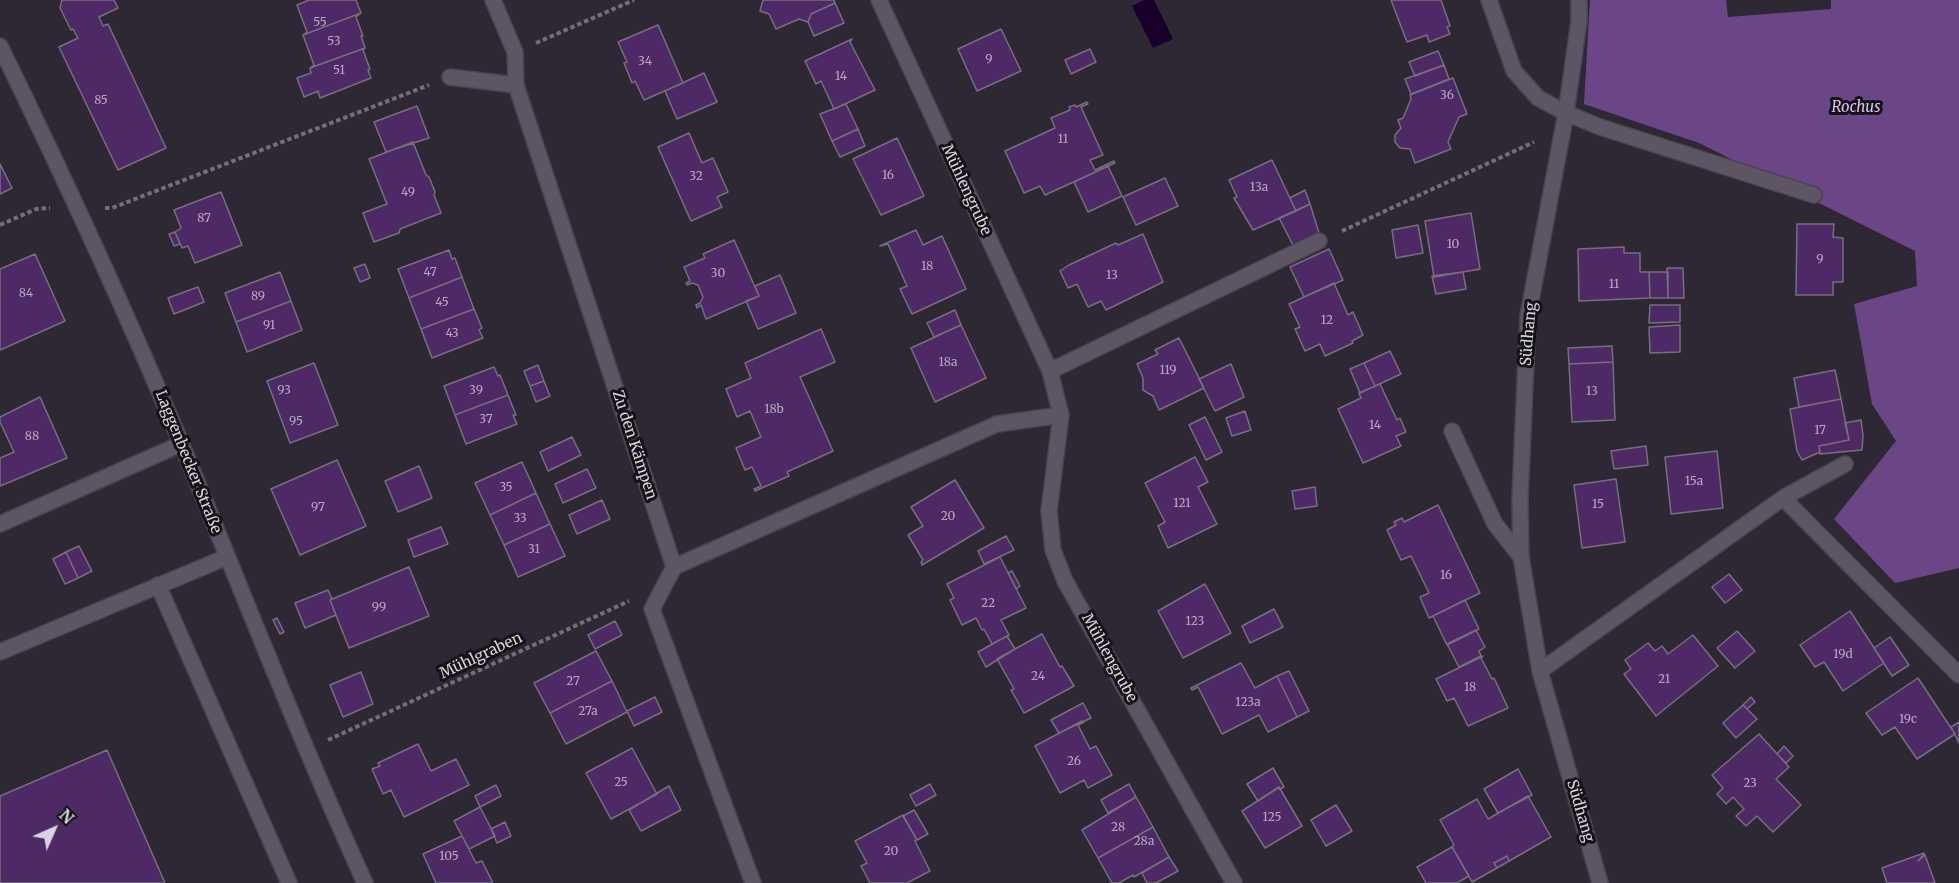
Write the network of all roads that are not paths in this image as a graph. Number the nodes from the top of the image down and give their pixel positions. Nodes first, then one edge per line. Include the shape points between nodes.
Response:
1 (493, 0) edge
2 (879, 0) edge
3 (1489, 0) edge
4 (1579, 0) edge
5 (0, 46) edge
6 (450, 77) road end
7 (516, 85) junction
8 (1566, 113) junction
9 (1814, 195) dead end
10 (1320, 241) road end
11 (1050, 371) junction
12 (1061, 415) junction
13 (1452, 431) dead end
14 (182, 444) junction
15 (1845, 464) dead end
16 (1783, 498) junction
17 (0, 524) edge
18 (227, 557) junction
19 (1521, 557) junction
20 (674, 567) junction
21 (158, 585) junction
22 (0, 652) edge
23 (1540, 671) junction
24 (1959, 675) edge
25 (1595, 882) edge
26 (289, 883) edge
27 (365, 883) edge
28 (753, 883) edge
29 (1234, 883) edge

1 - 7 street, Zu den Kämpen via 515,52
2 - 11 street, Mühlengrube
3 - 8 street via 1514,71 1538,98
4 - 8 street, Südhang
5 - 14 street, Laggenbecker Straße
6 - 7 street
7 - 20 street, Zu den Kämpen
8 - 9 street
8 - 19 street, Südhang via 1528,316
10 - 11 street
11 - 12 street, Mühlengrube
12 - 20 street via 996,424
12 - 29 street, Mühlengrube via 1049,512 1053,550 1065,581
13 - 19 street via 1495,524
14 - 17 street
14 - 18 street, Laggenbecker Straße
15 - 16 street
16 - 23 street
16 - 24 street
18 - 21 street
18 - 27 street, Laggenbecker Straße
19 - 23 street, Südhang
20 - 28 street via 652,609
21 - 22 street
21 - 26 street
23 - 25 street, Südhang

